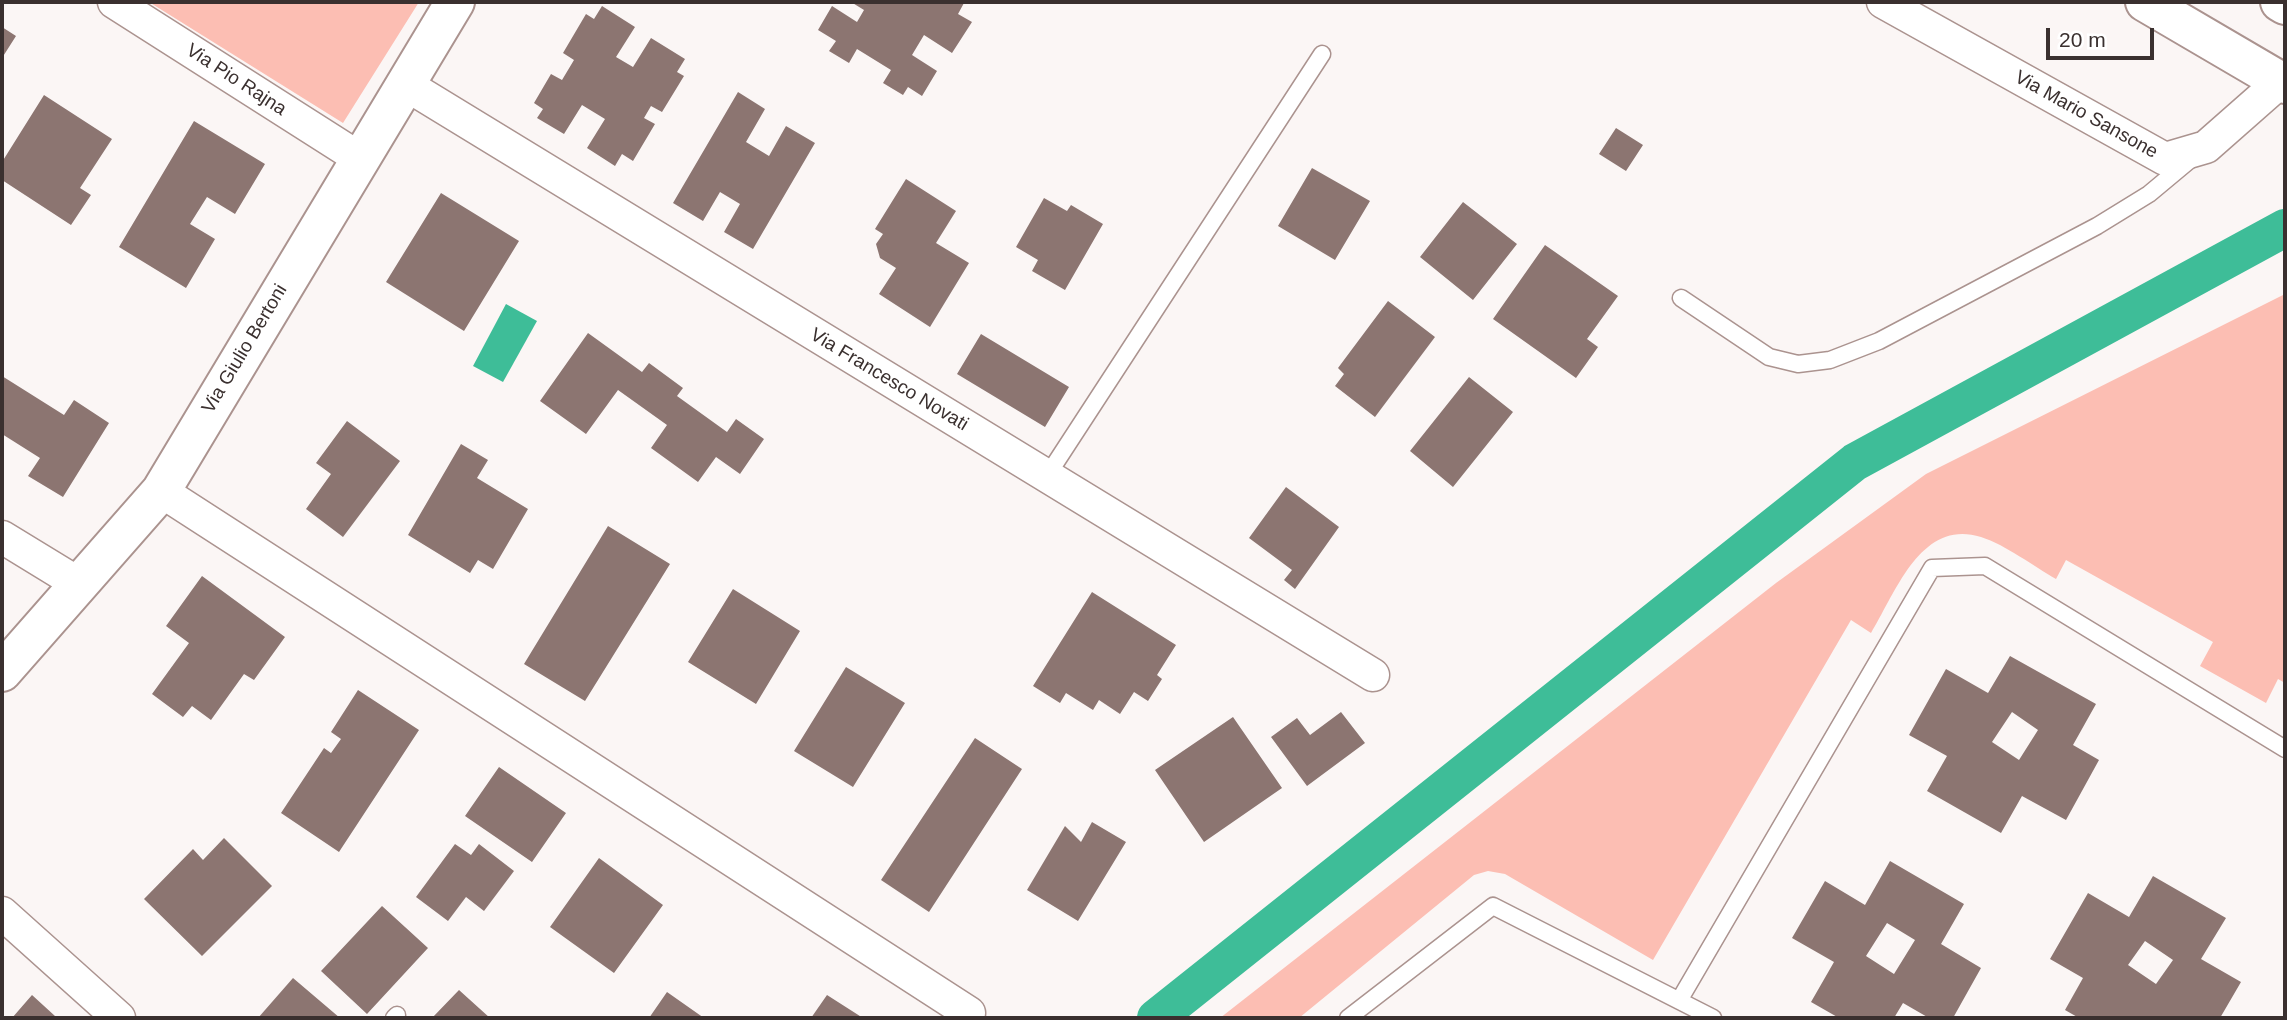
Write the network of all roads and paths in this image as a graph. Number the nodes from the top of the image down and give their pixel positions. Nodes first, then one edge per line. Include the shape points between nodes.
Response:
1 (114, 2) edge
2 (455, 2) edge
3 (1883, 2) edge
4 (2145, 2) edge
5 (2280, 2) edge
6 (2285, 5) edge
7 (1322, 54) dead end
8 (2283, 83) edge
9 (404, 84) junction
10 (2206, 147) junction
11 (359, 158) junction
12 (1681, 298) dead end
13 (1047, 476) junction
14 (161, 491) junction
15 (2, 537) edge
16 (79, 584) junction
17 (2, 672) edge
18 (1373, 675) dead end
19 (2285, 749) edge
20 (2, 913) edge
21 (1680, 999) junction
22 (969, 1013) dead end
23 (120, 1018) edge
24 (1348, 1018) edge
25 (1713, 1018) edge

1 - 11 street, Via Pio Rajna
2 - 9 street, Via Giulio Bertoni
3 - 10 street, Via Mario Sansone via 2165,159
4 - 8 street
5 - 6 street
7 - 13 lane
8 - 10 street, Via Mario Sansone
9 - 11 street, Via Giulio Bertoni
9 - 13 street, Via Francesco Novati
10 - 12 lane via 2149,194 2097,226 1880,341 1830,360 1798,364 1769,357
11 - 14 street, Via Giulio Bertoni
13 - 18 street, Via Francesco Novati
14 - 16 street, Via Giulio Bertoni
14 - 22 street
15 - 16 street
16 - 17 street, Via Giulio Bertoni
19 - 21 lane via 1985,566 1932,568
20 - 23 street
21 - 24 lane via 1493,906
21 - 25 lane

